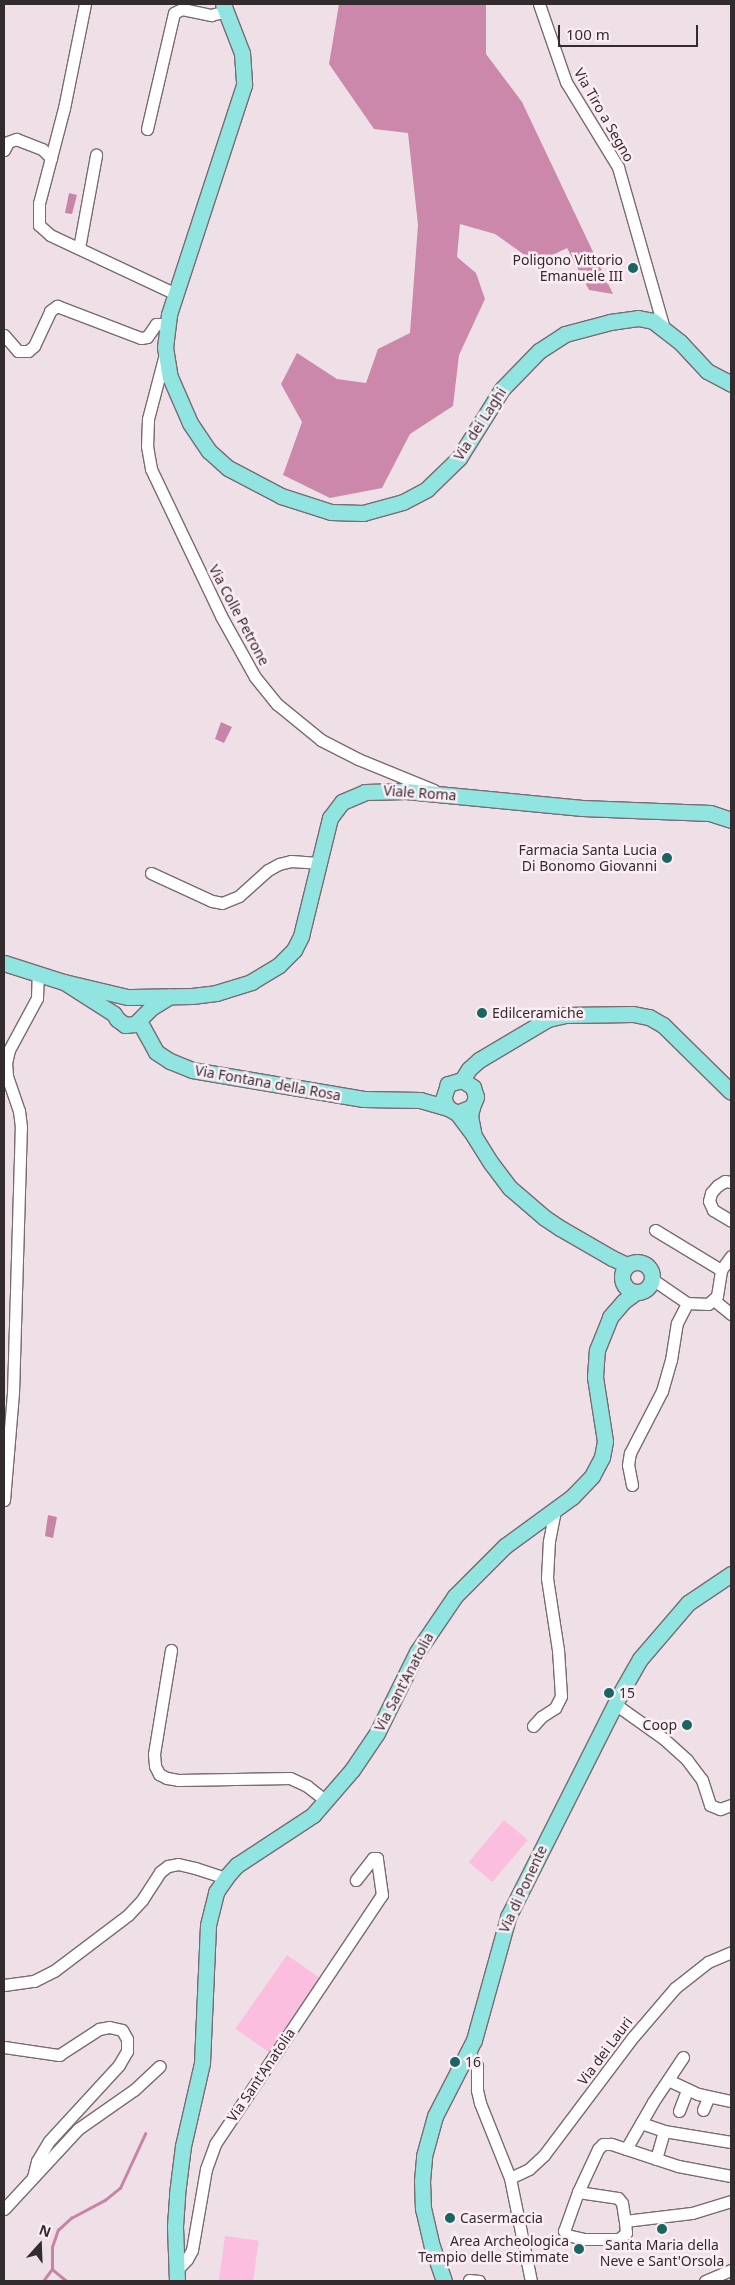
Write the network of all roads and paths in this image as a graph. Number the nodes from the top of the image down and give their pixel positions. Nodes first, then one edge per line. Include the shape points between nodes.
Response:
1 (85, 4) edge
2 (539, 4) edge
3 (225, 8) edge
4 (147, 129) dead end
5 (4, 150) edge
6 (96, 155) dead end
7 (51, 158) junction
8 (79, 248) junction
9 (176, 294) junction
10 (167, 324) junction
11 (664, 328) junction
12 (4, 335) edge
13 (165, 354) junction
14 (731, 384) edge
15 (443, 794) junction
16 (731, 807) edge
17 (717, 814) junction
18 (731, 820) edge
19 (318, 863) junction
20 (150, 873) dead end
21 (4, 963) edge
22 (38, 975) junction
23 (64, 982) junction
24 (172, 995) junction
25 (129, 997) junction
26 (117, 1018) junction
27 (140, 1020) junction
28 (156, 1052) junction
29 (461, 1084) junction
30 (731, 1092) edge
31 (420, 1100) junction
32 (472, 1107) junction
33 (452, 1110) junction
34 (474, 1136) junction
35 (731, 1182) edge
36 (731, 1221) edge
37 (655, 1230) dead end
38 (731, 1256) edge
39 (721, 1270) junction
40 (634, 1280) junction
41 (715, 1301) junction
42 (687, 1303) junction
43 (731, 1314) edge
44 (632, 1485) dead end
45 (4, 1500) edge
46 (555, 1510) junction
47 (731, 1574) edge
48 (171, 1650) dead end
49 (615, 1704) junction
50 (533, 1726) dead end
51 (326, 1801) junction
52 (731, 1805) edge
53 (225, 1878) junction
54 (356, 1880) dead end
55 (731, 1952) edge
56 (4, 1985) edge
57 (4, 2047) edge
58 (469, 2052) junction
59 (683, 2057) dead end
60 (160, 2066) dead end
61 (668, 2080) junction
62 (687, 2090) junction
63 (708, 2098) junction
64 (731, 2100) edge
65 (703, 2110) dead end
66 (679, 2111) dead end
67 (641, 2123) junction
68 (664, 2131) junction
69 (731, 2142) edge
70 (626, 2149) junction
71 (656, 2159) junction
72 (731, 2176) edge
73 (32, 2177) junction
74 (510, 2178) junction
75 (578, 2192) junction
76 (731, 2201) edge
77 (4, 2209) edge
78 (625, 2221) junction
79 (727, 2275) edge
80 (176, 2276) edge
81 (444, 2281) edge
82 (531, 2281) edge
83 (704, 2281) edge

1 - 7 street
2 - 11 street, Via Tiro a Segno via 566,82 618,167
3 - 4 street via 211,15 182,9 174,13
3 - 9 main road, Via dei Laghi via 244,58 244,85
5 - 7 street via 8,142 16,139 42,148
6 - 8 street
7 - 8 street via 39,203 39,225 47,233
8 - 9 street
9 - 10 main road, Via dei Laghi
10 - 12 street via 156,324 148,337 141,338 57,306 50,312 34,346 28,351 18,351
10 - 13 main road, Via dei Laghi
11 - 13 main road, Via dei Laghi via 638,318 594,325 555,338 514,374 464,452 431,486 394,506 354,514 322,510 281,496 220,462 190,423 170,377
11 - 14 main road, Via dei Laghi via 707,371
13 - 15 street, Via Colle Petrone via 148,419 147,446 151,469 221,616 254,676 277,704 322,740 368,764
15 - 17 main road, Viale Roma via 582,808
15 - 19 main road, Viale Roma via 382,790 350,797 336,808 330,818
16 - 17 main road
17 - 18 main road, Viale Roma
19 - 20 street via 291,861 276,865 243,893 225,903 212,901
19 - 24 main road, Viale Roma via 301,936 285,960 264,975 234,988 192,996
21 - 22 main road, Viale Roma
22 - 23 main road, Viale Roma
22 - 45 street via 37,998 11,1046 6,1063 21,1130 13,1383
23 - 25 main road, Viale Roma
23 - 26 main road, Viale Roma
24 - 25 main road, Viale Roma
24 - 27 main road via 151,1008
25 - 26 main road via 118,1001
25 - 27 main road via 142,1005
26 - 27 main road via 130,1026
26 - 28 main road, Via Fontana della Rosa via 136,1040
27 - 28 main road
28 - 31 main road, Via Fontana della Rosa via 185,1068 211,1074 370,1100
29 - 30 main road via 477,1072 490,1054 552,1017 638,1014 667,1028
29 - 31 main road, Via Fontana della Rosa
29 - 32 main road via 476,1097
29 - 33 main road via 443,1098
31 - 33 main road, Via Fontana della Rosa
32 - 33 main road via 462,1112
32 - 34 main road via 470,1116
33 - 34 main road
34 - 40 main road via 491,1164 525,1202 560,1228 612,1258
35 - 36 street via 717,1186 709,1201 714,1210
37 - 39 street
38 - 39 street
39 - 41 street
40 - 42 street via 666,1289
40 - 46 main road, Via Sant'Anatolia via 600,1338 595,1362 605,1441 602,1457 589,1481
41 - 42 street via 703,1305
41 - 43 street
42 - 44 street via 677,1323 661,1396 630,1453 628,1465
46 - 50 street via 547,1578 562,1692 557,1705
46 - 51 main road, Via Sant'Anatolia via 497,1553 450,1603 417,1652 369,1746
47 - 49 main road, Via di Ponente via 696,1597 660,1634 640,1659
48 - 51 street via 154,1754 160,1774 174,1780 290,1778
49 - 52 street via 656,1732 683,1756 700,1775 707,1801 712,1807 720,1809
49 - 58 main road, Via di Ponente via 513,1904 499,1942
51 - 53 main road, Via Sant'Anatolia via 302,1824 246,1858
53 - 56 street via 178,1864 168,1866 128,1915 54,1972 34,1981
53 - 80 main road, Via Sant'Anatolia via 214,1898 208,1925 204,2050 180,2166 175,2226
54 - 80 street, Via Sant'Anatolia via 373,1858 377,1858 382,1895 213,2147 192,2250
55 - 74 street, Via dei Lauri via 702,1965 675,1988 633,2037 544,2155 530,2169
57 - 73 street via 59,2054 109,2026 122,2030 128,2039 127,2051 119,2065 49,2141
58 - 74 street via 477,2066 480,2103
58 - 81 main road, Via di Ponente via 435,2116 423,2163 425,2217
59 - 61 street
60 - 73 street via 134,2090 78,2129
61 - 62 street
61 - 67 street
62 - 63 street
62 - 66 street
63 - 64 street
63 - 65 street
67 - 68 street
67 - 70 street
68 - 69 street
68 - 71 street
70 - 71 street
70 - 75 street via 603,2144 599,2147
71 - 72 street
73 - 77 street
74 - 82 street
75 - 78 street via 618,2198
75 - 78 street via 564,2231 568,2235 590,2239 622,2238 626,2233
76 - 78 street via 692,2214
79 - 83 street

